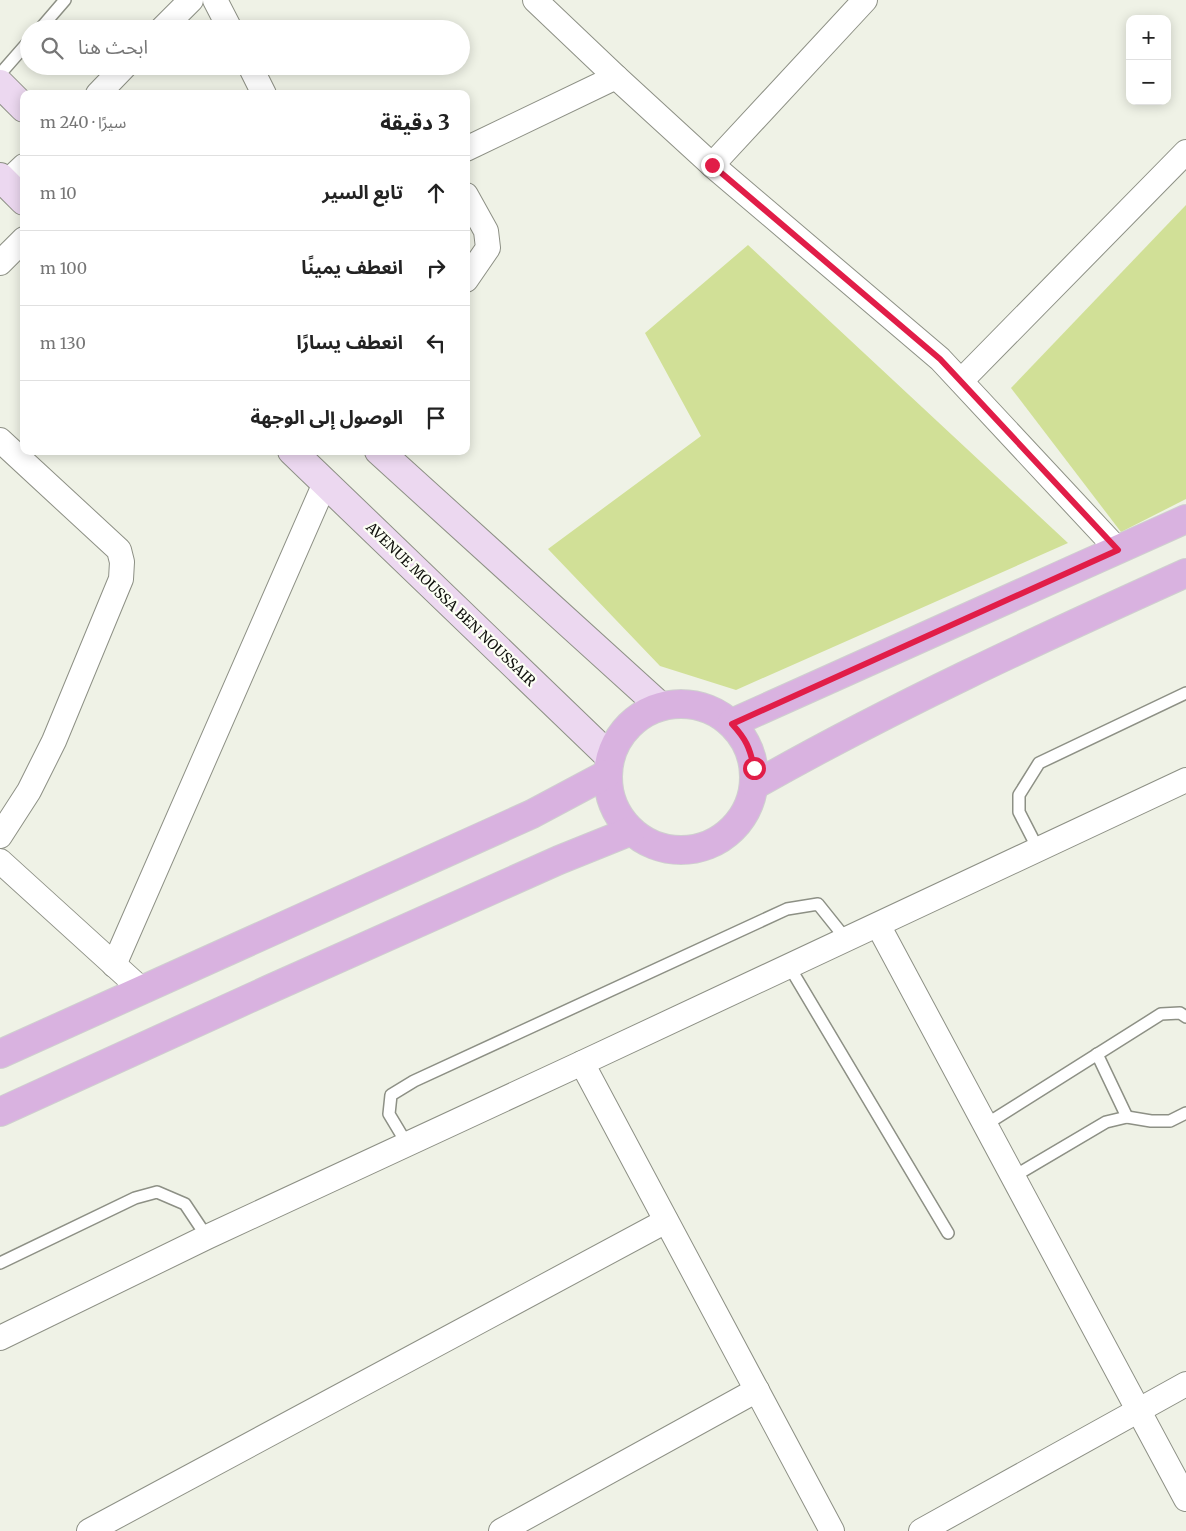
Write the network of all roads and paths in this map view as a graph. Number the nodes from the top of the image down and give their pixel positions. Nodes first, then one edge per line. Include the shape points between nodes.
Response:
1 (65, 0) edge
2 (191, 0) edge
3 (215, 0) edge
4 (865, 0) edge
5 (546, 4) edge
6 (48, 20) edge
7 (171, 20) edge
8 (225, 20) edge
9 (20, 51) edge
10 (0, 74) edge
11 (116, 75) edge
12 (254, 75) edge
13 (616, 77) junction
14 (0, 84) edge
15 (102, 90) edge
16 (262, 90) edge
17 (20, 104) edge
18 (470, 148) edge
19 (1186, 152) edge
20 (712, 165) junction
21 (470, 202) edge
22 (20, 243) edge
23 (0, 263) edge
24 (470, 274) edge
25 (961, 381) junction
26 (1, 443) edge
27 (296, 455) edge
28 (383, 455) edge
29 (325, 483) junction
30 (1186, 519) edge
31 (1118, 550) junction
32 (1186, 573) edge
33 (1186, 693) edge
34 (660, 706) junction
35 (732, 724) junction
36 (609, 766) junction
37 (1186, 780) edge
38 (755, 785) junction
39 (631, 831) junction
40 (0, 836) edge
41 (1038, 849) junction
42 (0, 861) edge
43 (878, 925) junction
44 (846, 940) junction
45 (114, 965) junction
46 (789, 966) junction
47 (142, 990) junction
48 (1186, 1016) edge
49 (0, 1054) edge
50 (1097, 1054) junction
51 (582, 1063) junction
52 (0, 1112) edge
53 (1186, 1113) edge
54 (1127, 1117) junction
55 (985, 1125) junction
56 (407, 1144) junction
57 (1013, 1177) junction
58 (666, 1221) junction
59 (948, 1233) dead end
60 (207, 1237) junction
61 (0, 1262) edge
62 (0, 1338) edge
63 (1186, 1384) edge
64 (757, 1390) junction
65 (1138, 1410) junction
66 (1186, 1499) edge
67 (89, 1531) edge
68 (501, 1531) edge
69 (832, 1531) edge
70 (921, 1531) edge

1 - 6 lane
2 - 7 street
3 - 8 street
4 - 20 street
5 - 13 street
9 - 10 lane
11 - 15 street
12 - 16 street
13 - 18 street
13 - 20 street
14 - 17 street
19 - 25 street
20 - 25 street via 940,359
21 - 24 street via 486,231 488,248
22 - 23 street
25 - 31 street
26 - 40 street via 119,550 122,562 121,578 54,741 29,791
27 - 29 street, AVENUE MOUSSA BEN NOUSSAIR
28 - 34 street
29 - 36 street, AVENUE MOUSSA BEN NOUSSAIR
29 - 45 street
30 - 31 main road
31 - 35 main road
32 - 38 main road via 1001,658
33 - 41 lane via 1039,763 1019,795 1019,812
34 - 35 main road via 686,703 711,709
34 - 36 main road via 638,717 621,735
35 - 38 main road via 743,736 750,752
36 - 39 main road via 610,795 618,815
36 - 47 main road via 532,814
37 - 41 street
38 - 39 main road via 746,811 730,832 707,846 680,850 654,845
39 - 52 main road via 550,864
41 - 43 street
42 - 45 street
43 - 44 street
43 - 55 street
44 - 46 street
44 - 56 lane via 818,904 787,909 414,1080 391,1095 389,1114
45 - 47 street
46 - 51 street
46 - 59 lane
47 - 49 main road
48 - 50 lane via 1180,1013 1161,1014
50 - 54 lane
50 - 55 lane
51 - 56 street
51 - 58 street
53 - 54 lane via 1170,1121
54 - 57 lane via 1106,1122
55 - 57 street
56 - 60 street
57 - 65 street
58 - 64 street
58 - 67 street
60 - 61 lane via 185,1204 157,1192 135,1198
60 - 62 street
63 - 65 street
64 - 68 street
64 - 69 street
65 - 66 street
65 - 70 street

